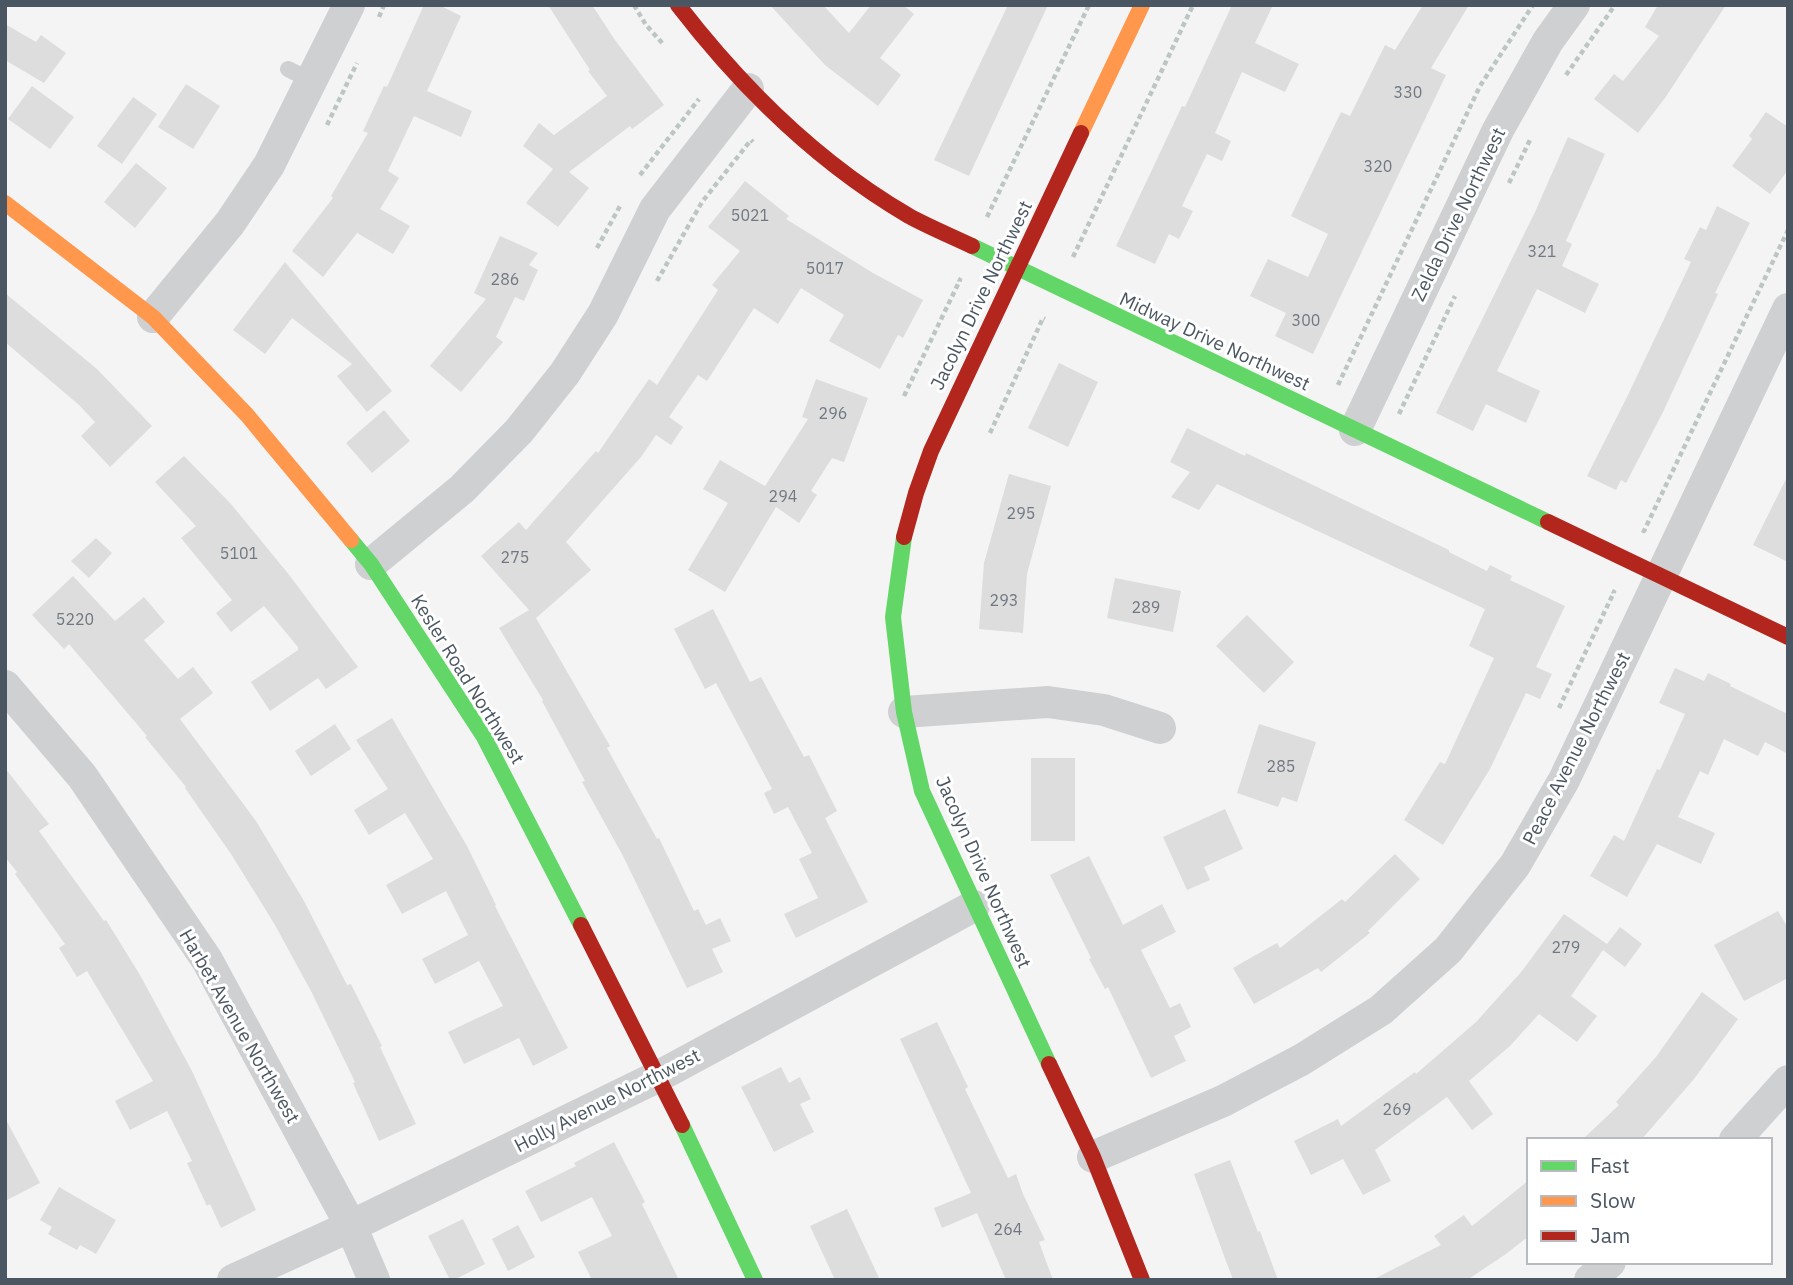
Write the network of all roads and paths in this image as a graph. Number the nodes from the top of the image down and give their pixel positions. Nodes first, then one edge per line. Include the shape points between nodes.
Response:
1 (349, 5) edge
2 (678, 5) edge
3 (1089, 5) edge
4 (1142, 5) edge
5 (1193, 5) edge
6 (1533, 5) edge
7 (1574, 5) edge
8 (1615, 5) edge
9 (1564, 79) dead end
10 (748, 89) junction
11 (1536, 128) dead end
12 (761, 148) dead end
13 (1507, 187) dead end
14 (5, 203) edge
15 (978, 213) dead end
16 (1788, 230) edge
17 (1073, 257) dead end
18 (1016, 270) junction
19 (950, 274) dead end
20 (657, 281) dead end
21 (1459, 287) dead end
22 (1788, 310) edge
23 (153, 317) junction
24 (1056, 324) dead end
25 (1338, 385) dead end
26 (904, 397) dead end
27 (1399, 414) dead end
28 (1355, 430) junction
29 (990, 433) dead end
30 (1644, 531) dead end
31 (372, 564) junction
32 (1662, 577) junction
33 (1604, 586) dead end
34 (1788, 637) edge
35 (5, 686) edge
36 (1559, 708) dead end
37 (904, 712) junction
38 (1160, 729) dead end
39 (974, 906) junction
40 (659, 1076) junction
41 (1788, 1081) edge
42 (1737, 1138) edge
43 (1093, 1157) junction
44 (351, 1226) junction
45 (1608, 1264) edge
46 (233, 1280) edge
47 (374, 1280) edge
48 (755, 1280) edge
49 (1142, 1280) edge
50 (1590, 1280) edge

1 - 23 street via 300,75 269,165 230,223
2 - 10 street, Midway Drive Northwest
3 - 15 path via 988,218
4 - 18 street, Jacolyn Drive Northwest
5 - 17 path
6 - 25 path via 1480,86
7 - 28 street, Zelda Drive Northwest via 1548,41 1498,130
8 - 9 path
10 - 18 street, Midway Drive Northwest via 820,153 909,216
10 - 31 street via 655,209 603,314 565,373 519,431 462,489
11 - 13 path
12 - 20 path via 751,140 702,202
14 - 23 street, Kesler Road Northwest
16 - 30 path
18 - 28 street, Midway Drive Northwest
18 - 37 street, Jacolyn Drive Northwest via 931,451 901,550 894,617
19 - 26 path via 960,280
21 - 27 path
22 - 32 street, Peace Avenue Northwest
23 - 31 street, Kesler Road Northwest via 247,415
24 - 29 path via 1044,318
28 - 32 street, Midway Drive Northwest
31 - 40 street, Kesler Road Northwest via 484,737
32 - 34 street, Midway Drive Northwest
32 - 43 street, Peace Avenue Northwest via 1558,791 1515,865 1448,950 1381,1010 1301,1060 1223,1101
33 - 36 path via 1614,592
35 - 44 street, Harbet Avenue Northwest via 82,776 207,960
37 - 38 street via 1048,702 1104,710
37 - 39 street, Jacolyn Drive Northwest via 922,791
39 - 40 street, Holly Avenue Northwest
39 - 43 street, Jacolyn Drive Northwest
40 - 44 street, Holly Avenue Northwest
40 - 48 street, Kesler Road Northwest
41 - 42 street
43 - 49 street, Jacolyn Drive Northwest
44 - 46 street, Holly Avenue Northwest
44 - 47 street, Harbet Avenue Northwest
45 - 50 street

